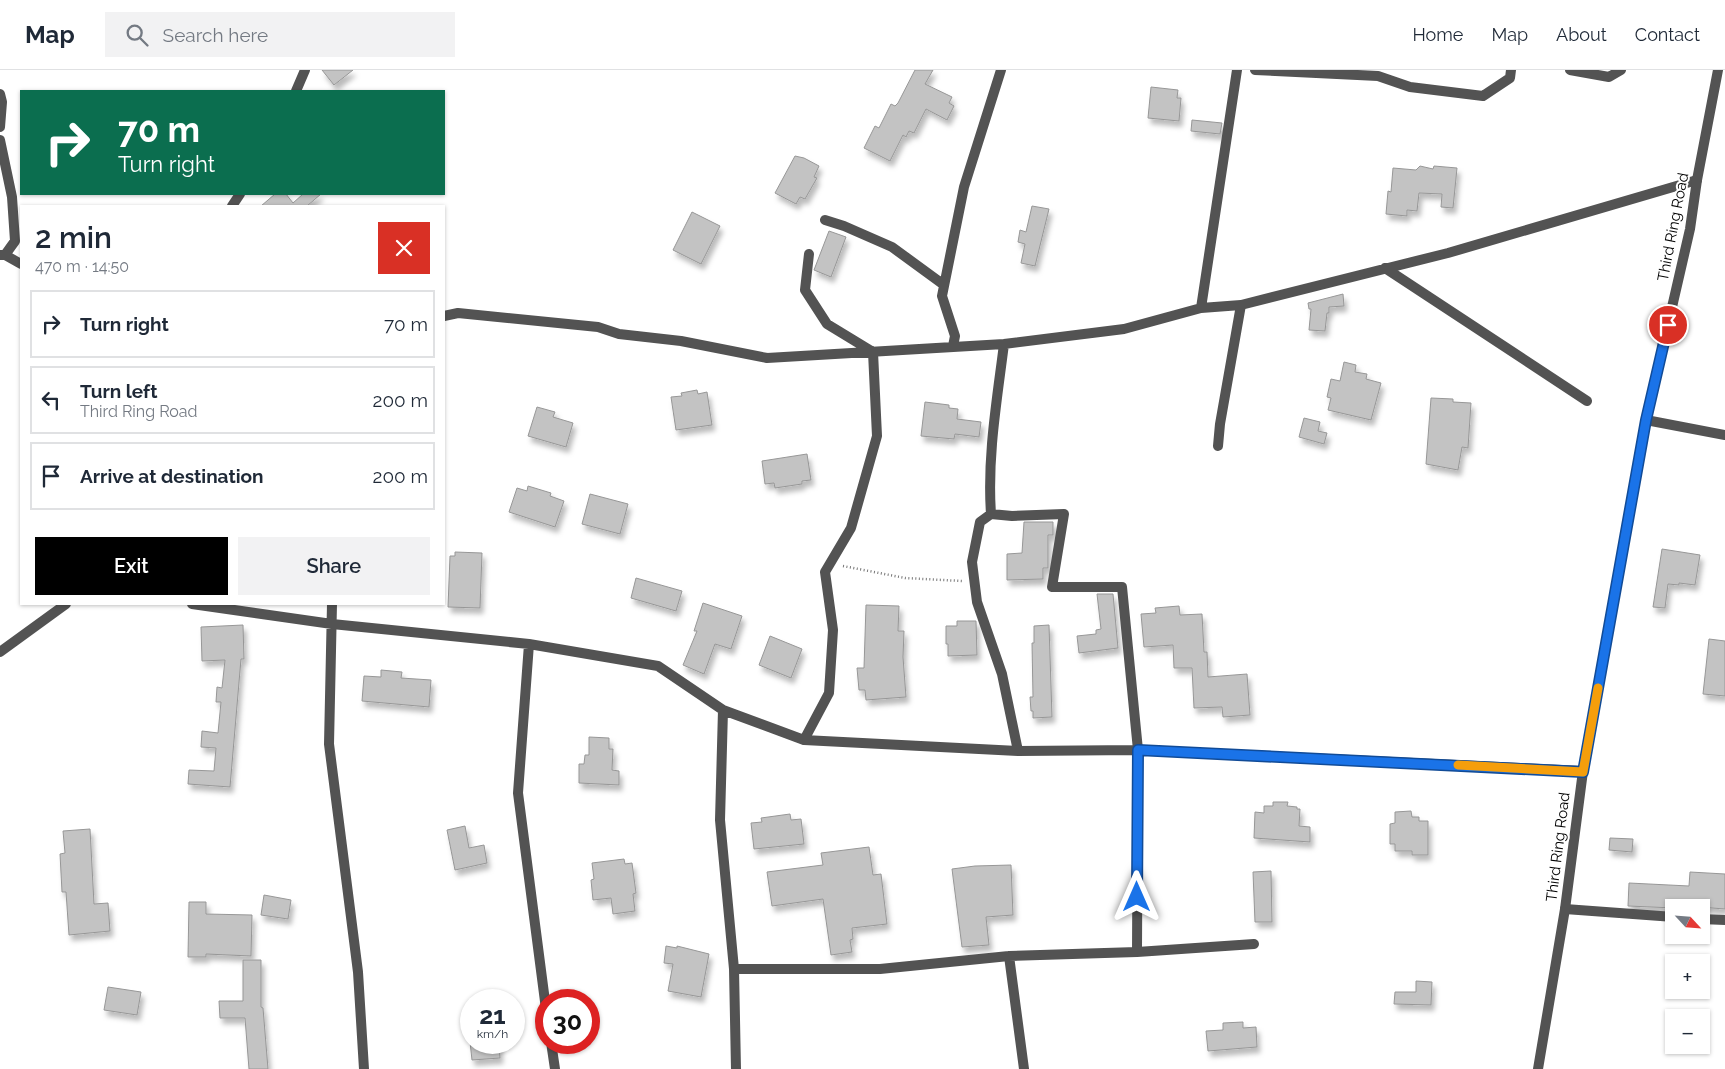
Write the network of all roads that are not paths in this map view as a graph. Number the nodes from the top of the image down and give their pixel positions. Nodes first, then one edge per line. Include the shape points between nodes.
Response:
1 (305, 70) edge
2 (1001, 70) edge
3 (1237, 70) edge
4 (1255, 70) edge
5 (1511, 70) edge
6 (1570, 70) edge
7 (1621, 70) edge
8 (1718, 70) edge
9 (1379, 73) edge
10 (296, 90) edge
11 (0, 94) edge
12 (0, 127) edge
13 (0, 140) edge
14 (1697, 180) junction
15 (825, 220) dead end
16 (809, 254) dead end
17 (2, 255) edge
18 (20, 264) edge
19 (1385, 268) junction
20 (944, 285) junction
21 (1241, 305) junction
22 (1201, 308) junction
23 (445, 316) edge
24 (1004, 344) junction
25 (953, 346) junction
26 (874, 352) junction
27 (1587, 401) dead end
28 (1646, 420) junction
29 (1725, 435) edge
30 (1218, 446) dead end
31 (991, 514) junction
32 (65, 605) edge
33 (199, 605) edge
34 (332, 605) edge
35 (332, 624) junction
36 (530, 644) junction
37 (0, 652) edge
38 (723, 710) junction
39 (804, 740) junction
40 (1138, 750) junction
41 (1018, 752) junction
42 (1583, 772) junction
43 (1565, 909) junction
44 (1665, 916) edge
45 (1710, 919) edge
46 (1725, 920) edge
47 (1254, 944) dead end
48 (1137, 952) junction
49 (1009, 956) junction
50 (734, 969) junction
51 (543, 989) edge
52 (552, 1054) edge
53 (364, 1069) edge
54 (554, 1069) edge
55 (736, 1069) edge
56 (1024, 1069) edge
57 (1538, 1069) edge

1 - 10 street
2 - 20 street via 964,187
3 - 22 street
4 - 9 street
5 - 9 street via 1510,78 1482,96 1410,88
6 - 7 street via 1609,77
8 - 14 street, Third Ring Road
11 - 12 street
13 - 17 street via 12,197 15,241
14 - 19 street via 1448,253
14 - 28 street, Third Ring Road via 1690,229
15 - 20 street via 892,248
16 - 26 street via 805,290 827,324
17 - 18 street
19 - 21 street
19 - 27 street
20 - 25 street via 942,296 955,336
21 - 22 street
21 - 30 street
22 - 24 street via 1124,329
23 - 26 street via 458,313 598,327 619,334 681,341 767,358
24 - 25 street
24 - 31 street via 992,440
25 - 26 street
26 - 39 street via 877,436 851,528 825,572 833,630 828,693
28 - 29 street
28 - 42 street, Third Ring Road
31 - 40 street via 1064,514 1052,587 1122,587
31 - 41 street via 980,522 972,562 974,581 977,602 1002,674
32 - 37 street
33 - 35 street
34 - 35 street
35 - 36 street
35 - 53 street via 329,744 358,972
36 - 38 street via 658,666
36 - 51 street via 518,793
38 - 39 street
38 - 50 street via 720,820
39 - 41 street
40 - 41 street
40 - 42 street
40 - 48 street
42 - 43 street, Third Ring Road
43 - 44 street
43 - 57 street, Third Ring Road
45 - 46 street
47 - 48 street
48 - 49 street
49 - 50 street via 880,969
49 - 56 street
50 - 55 street
52 - 54 street

